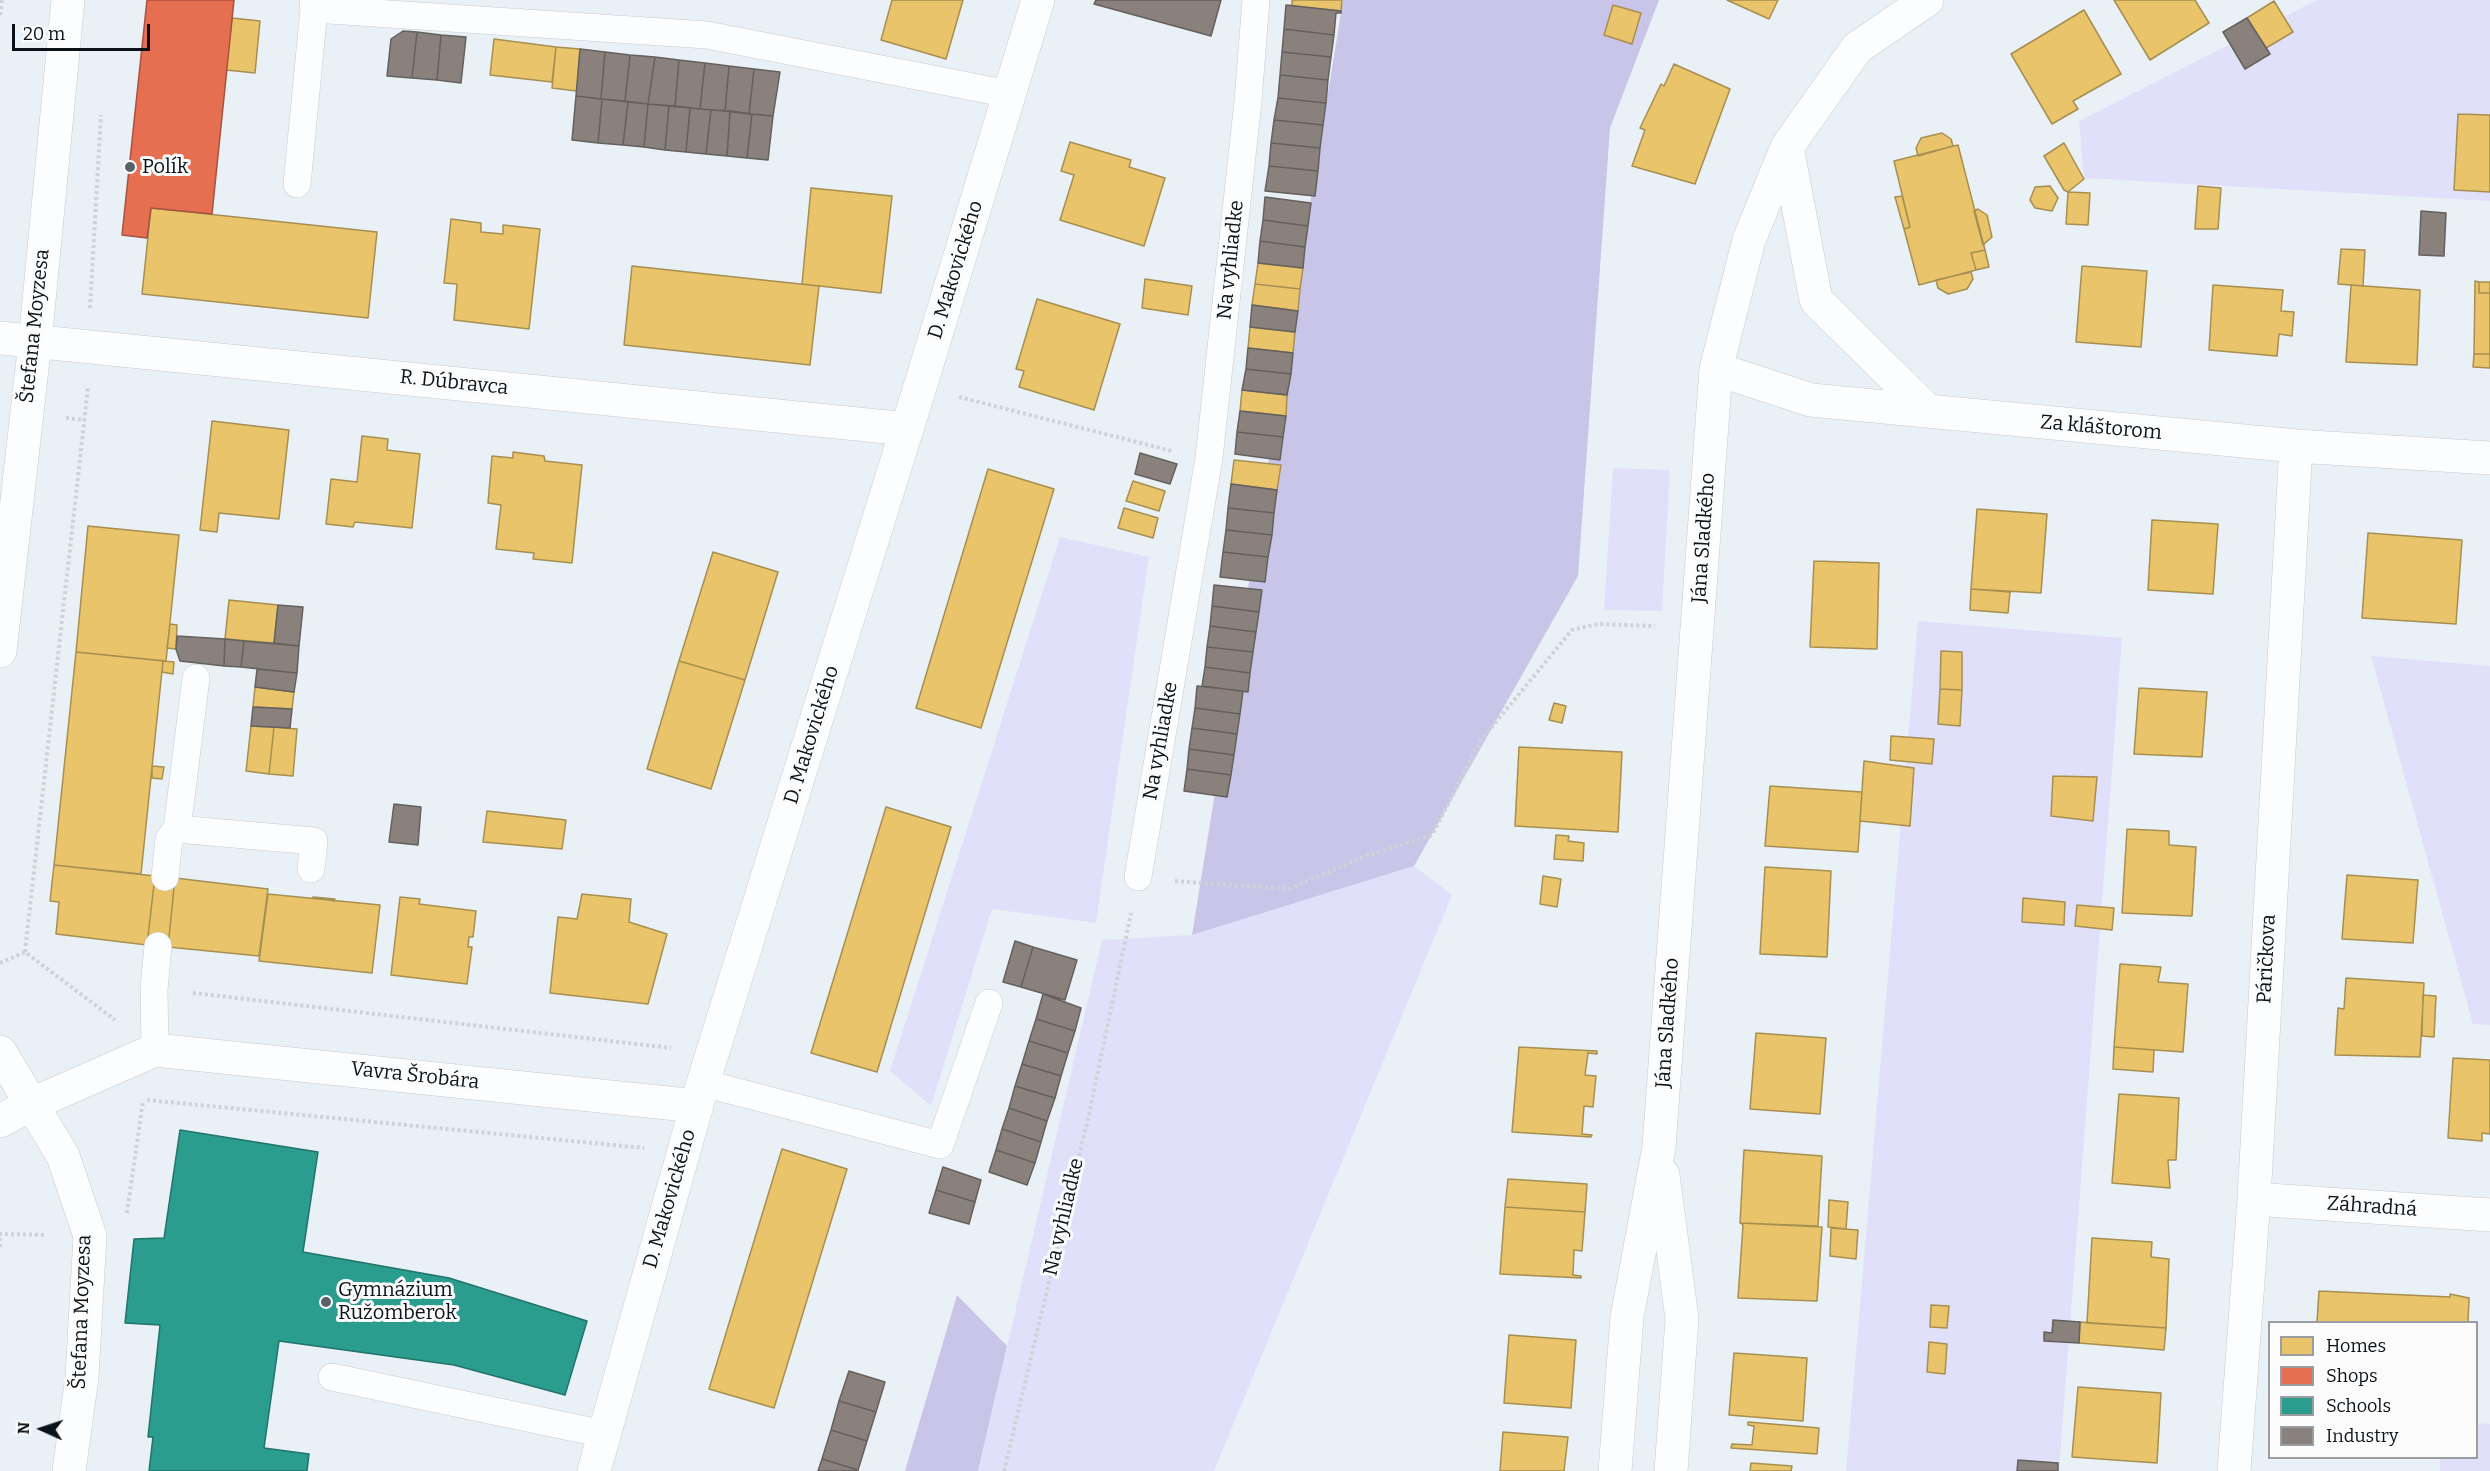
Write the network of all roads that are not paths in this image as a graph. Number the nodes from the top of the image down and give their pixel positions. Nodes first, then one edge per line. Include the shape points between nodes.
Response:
1 (68, 0) edge
2 (1038, 0) edge
3 (1256, 0) edge
4 (1927, 0) edge
5 (313, 4) edge
6 (1009, 94) junction
7 (1787, 147) junction
8 (297, 184) dead end
9 (0, 338) edge
10 (35, 342) junction
11 (1716, 369) junction
12 (1928, 411) junction
13 (907, 429) junction
14 (2296, 446) junction
15 (2490, 458) edge
16 (0, 651) edge
17 (196, 678) dead end
18 (177, 829) junction
19 (311, 869) dead end
20 (165, 877) dead end
21 (1138, 877) road end
22 (158, 946) dead end
23 (989, 1003) dead end
24 (0, 1052) edge
25 (145, 1055) junction
26 (700, 1095) junction
27 (32, 1104) junction
28 (0, 1121) edge
29 (1659, 1147) junction
30 (2254, 1199) junction
31 (2490, 1215) edge
32 (332, 1377) dead end
33 (604, 1434) junction
34 (69, 1471) edge
35 (594, 1471) edge
36 (1615, 1471) edge
37 (1671, 1471) edge
38 (2234, 1471) edge

1 - 10 street, Štefana Moyzesa
2 - 6 street, D. Makovického
3 - 21 lane, Na vyhliadke via 1209,458
4 - 7 street, Jána Sladkého via 1857,48
5 - 6 lane via 707,35
5 - 8 lane
6 - 13 street, D. Makovického
7 - 11 street, Jána Sladkého via 1749,240
7 - 12 street via 1816,300
9 - 10 street, R. Dúbravca
10 - 13 street, R. Dúbravca
10 - 16 street, Štefana Moyzesa
11 - 12 street, Za kláštorom via 1811,400
11 - 29 street, Jána Sladkého
12 - 14 street, Za kláštorom
13 - 26 street, D. Makovického
14 - 15 street, Za kláštorom
14 - 30 street, Páričkova
17 - 18 lane
18 - 19 lane via 314,841
18 - 20 lane via 169,839
22 - 25 lane
23 - 26 lane via 940,1146
24 - 27 street, Štefana Moyzesa
25 - 26 street, Vavra Šrobára via 671,1101
25 - 27 street
26 - 33 street, D. Makovického
27 - 28 street
27 - 34 street, Štefana Moyzesa via 63,1156 90,1236 82,1377
29 - 36 street, Jána Sladkého via 1627,1317
29 - 37 street, Jána Sladkého via 1682,1318
30 - 31 street, Záhradná
30 - 38 street, Páričkova
32 - 33 lane
33 - 35 street, D. Makovického

